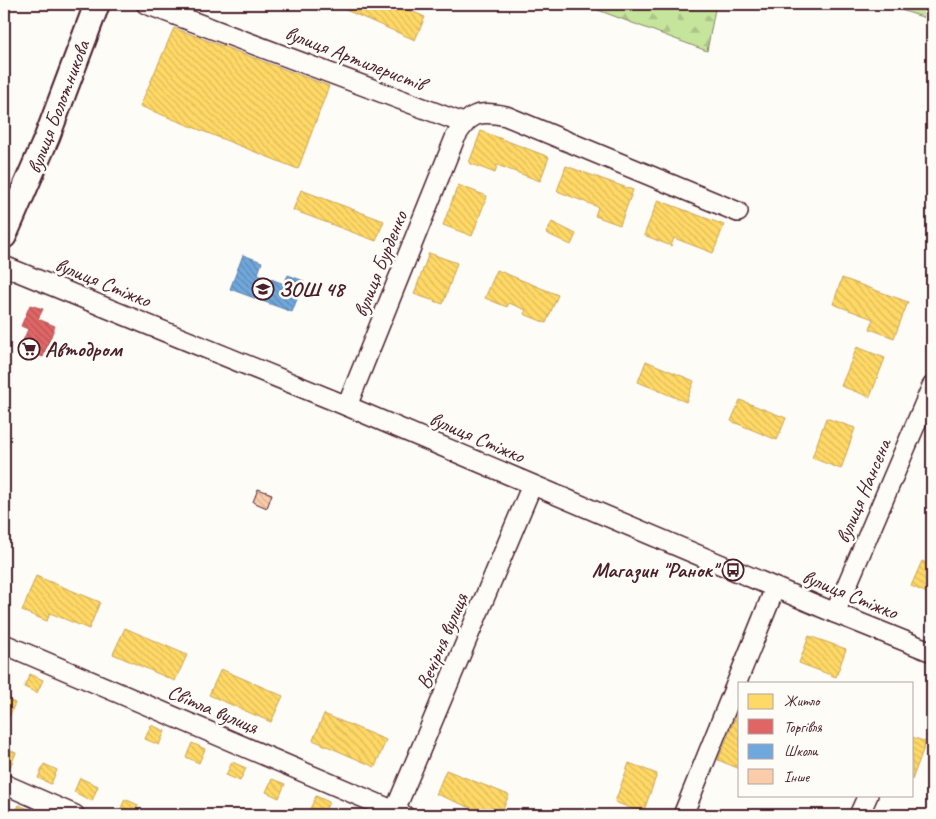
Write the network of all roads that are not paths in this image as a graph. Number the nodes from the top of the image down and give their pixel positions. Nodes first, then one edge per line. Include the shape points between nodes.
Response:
1 (97, 4) edge
2 (146, 4) edge
3 (459, 131) junction
4 (9, 210) edge
5 (738, 212) dead end
6 (4, 236) edge
7 (4, 266) edge
8 (932, 386) edge
9 (347, 406) junction
10 (532, 485) junction
11 (775, 588) junction
12 (835, 613) junction
13 (4, 644) edge
14 (932, 652) edge
15 (4, 784) edge
16 (868, 796) edge
17 (397, 814) edge
18 (75, 815) edge
19 (683, 815) edge
20 (859, 815) edge

1 - 4 main road, вулиця Болотникова via 47,137
2 - 3 street, вулиця Артилеристів
3 - 5 street via 475,114 490,112 506,116
3 - 9 street, вулиця Бурденко
4 - 6 main road, вулиця Болотникова
7 - 9 street, вулиця Стіжко
8 - 12 street, вулиця Нансена
9 - 10 street, вулиця Стіжко
10 - 11 street, вулиця Стіжко
10 - 17 street, Вечірня вулиця
11 - 12 street, вулиця Стіжко
11 - 19 street
12 - 14 street, вулиця Стіжко
13 - 17 street, Світла вулиця
15 - 18 street
16 - 20 street

